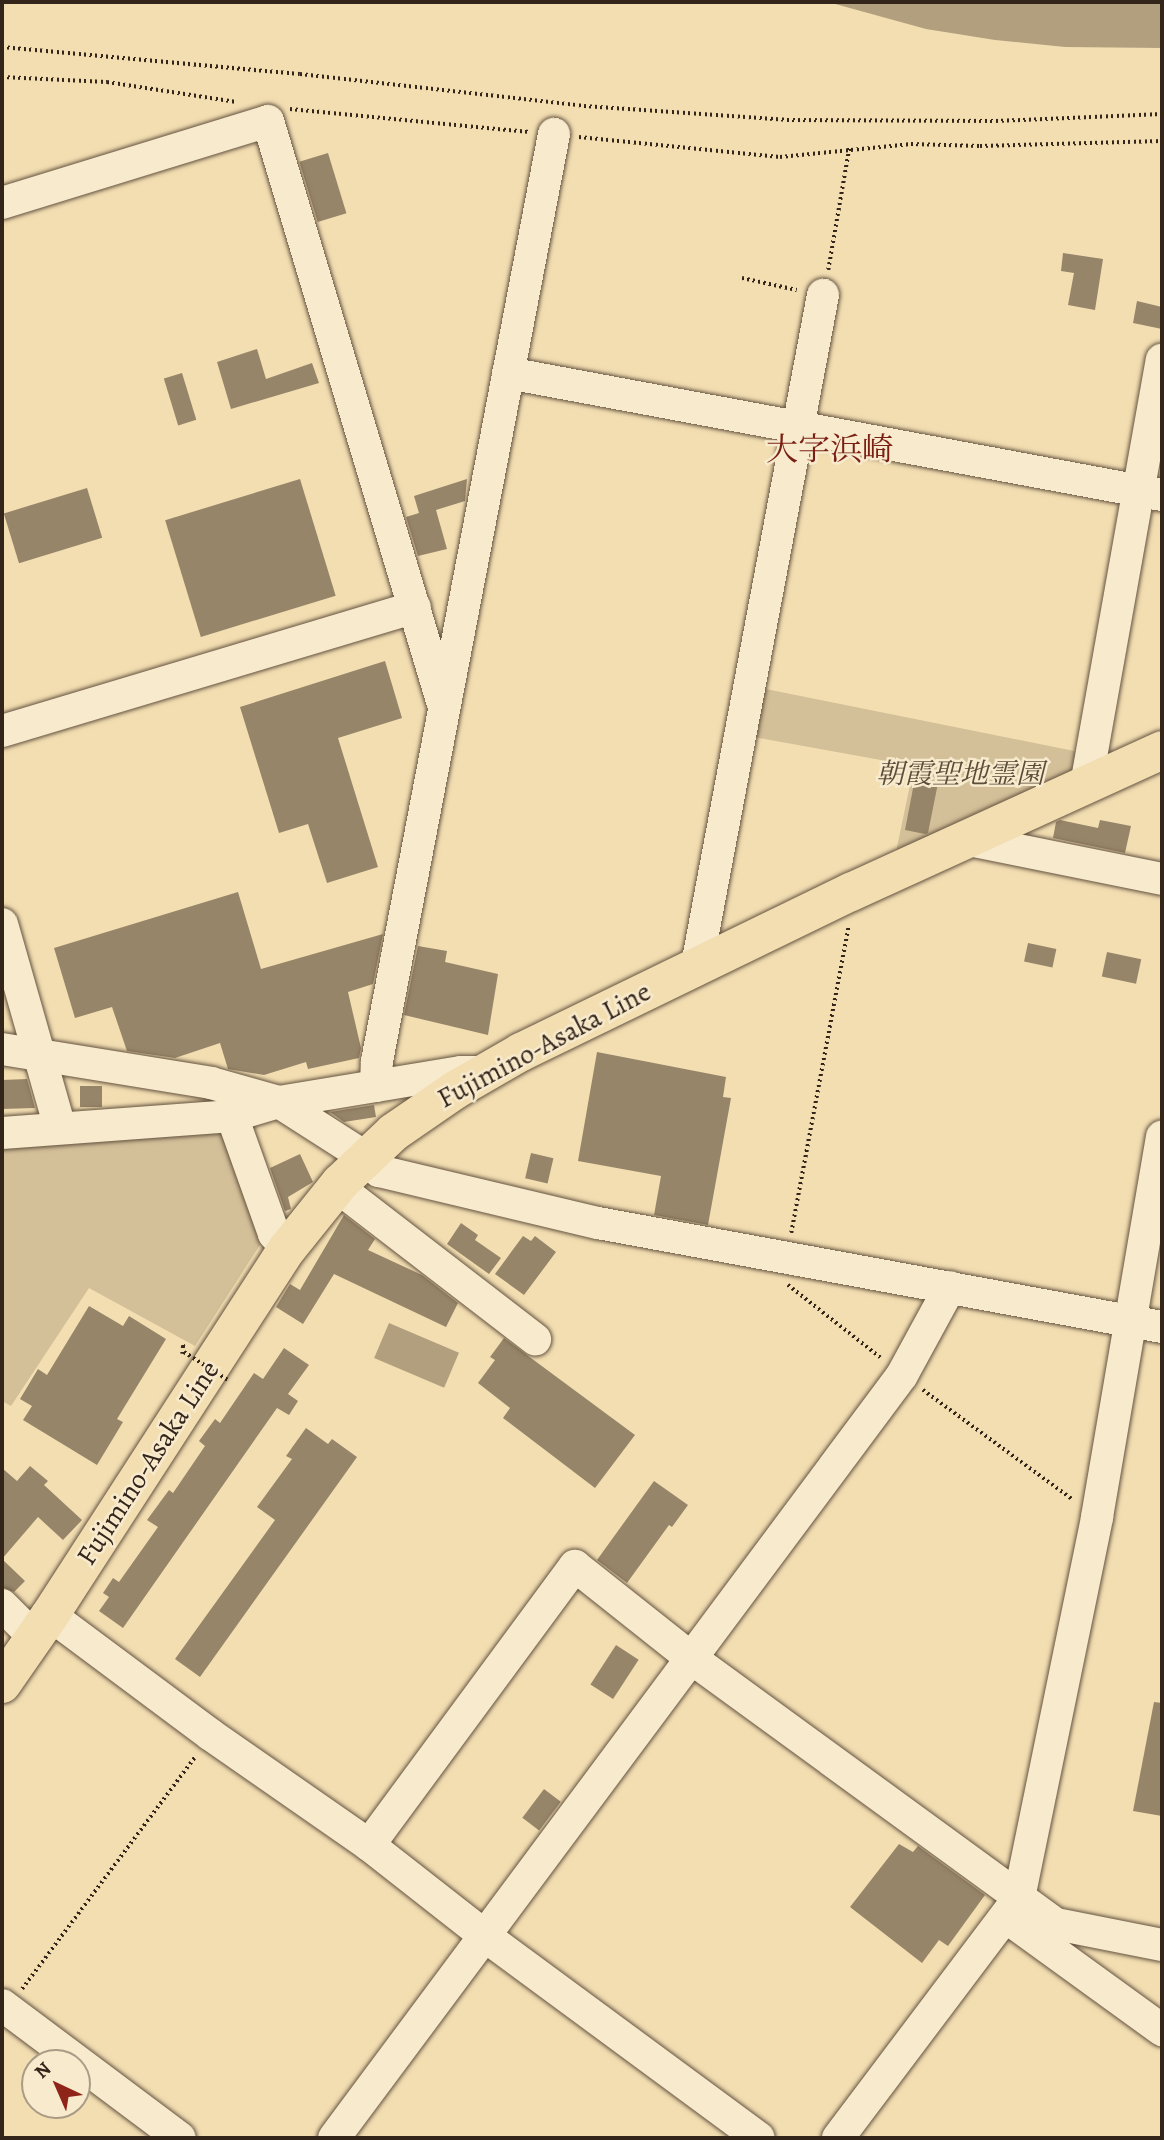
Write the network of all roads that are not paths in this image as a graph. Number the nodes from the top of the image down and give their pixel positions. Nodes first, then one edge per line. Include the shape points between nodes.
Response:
1 (554, 134) road end
2 (2, 203) edge
3 (823, 295) road end
4 (1162, 360) edge
5 (508, 373) junction
6 (799, 428) junction
7 (1151, 493) edge
8 (415, 607) junction
9 (444, 709) junction
10 (2, 731) edge
11 (1162, 750) edge
12 (1086, 785) junction
13 (969, 840) junction
14 (1162, 879) edge
15 (2, 924) edge
16 (697, 965) junction
17 (2, 1049) edge
18 (38, 1055) junction
19 (485, 1072) junction
20 (376, 1086) junction
21 (279, 1102) junction
22 (232, 1116) junction
23 (60, 1128) junction
24 (2, 1133) edge
25 (1162, 1137) edge
26 (353, 1170) junction
27 (287, 1248) junction
28 (950, 1287) junction
29 (1130, 1320) junction
30 (1162, 1327) edge
31 (535, 1339) dead end
32 (2, 1605) edge
33 (42, 1626) junction
34 (691, 1658) junction
35 (2, 1684) edge
36 (369, 1845) junction
37 (1012, 1907) junction
38 (485, 1936) junction
39 (1162, 1945) edge
40 (4, 2007) edge
41 (1162, 2031) edge
42 (180, 2138) edge
43 (334, 2138) edge
44 (759, 2138) edge
45 (838, 2138) edge

1 - 5 street
2 - 8 street via 256,112
3 - 6 street
4 - 7 street
5 - 6 street
5 - 9 street
6 - 7 street
6 - 16 street
7 - 12 street
8 - 9 street
8 - 10 street
9 - 20 street via 377,1060
11 - 12 main road, Fujimino-Asaka Line
12 - 13 main road, Fujimino-Asaka Line
13 - 14 street
13 - 16 main road, Fujimino-Asaka Line
15 - 18 street
16 - 19 main road, Fujimino-Asaka Line
17 - 18 street
18 - 21 street via 211,1083
18 - 23 street
19 - 20 street
19 - 26 main road, Fujimino-Asaka Line via 424,1110
20 - 21 street
21 - 22 street
21 - 26 street
22 - 23 street
22 - 27 street via 274,1234
23 - 24 street
25 - 29 street
26 - 27 main road, Fujimino-Asaka Line
26 - 28 street via 379,1171 598,1223
26 - 31 street via 349,1196
27 - 33 main road, Fujimino-Asaka Line
28 - 29 street
28 - 34 street via 902,1375
29 - 30 street
29 - 37 street via 1097,1517
32 - 33 street
33 - 35 main road, Fujimino-Asaka Line
33 - 36 street
34 - 36 street via 575,1566
34 - 37 street
34 - 38 street
36 - 38 street
37 - 39 street via 1056,1923
37 - 41 street
37 - 45 street
38 - 43 street
38 - 44 street
40 - 42 street

